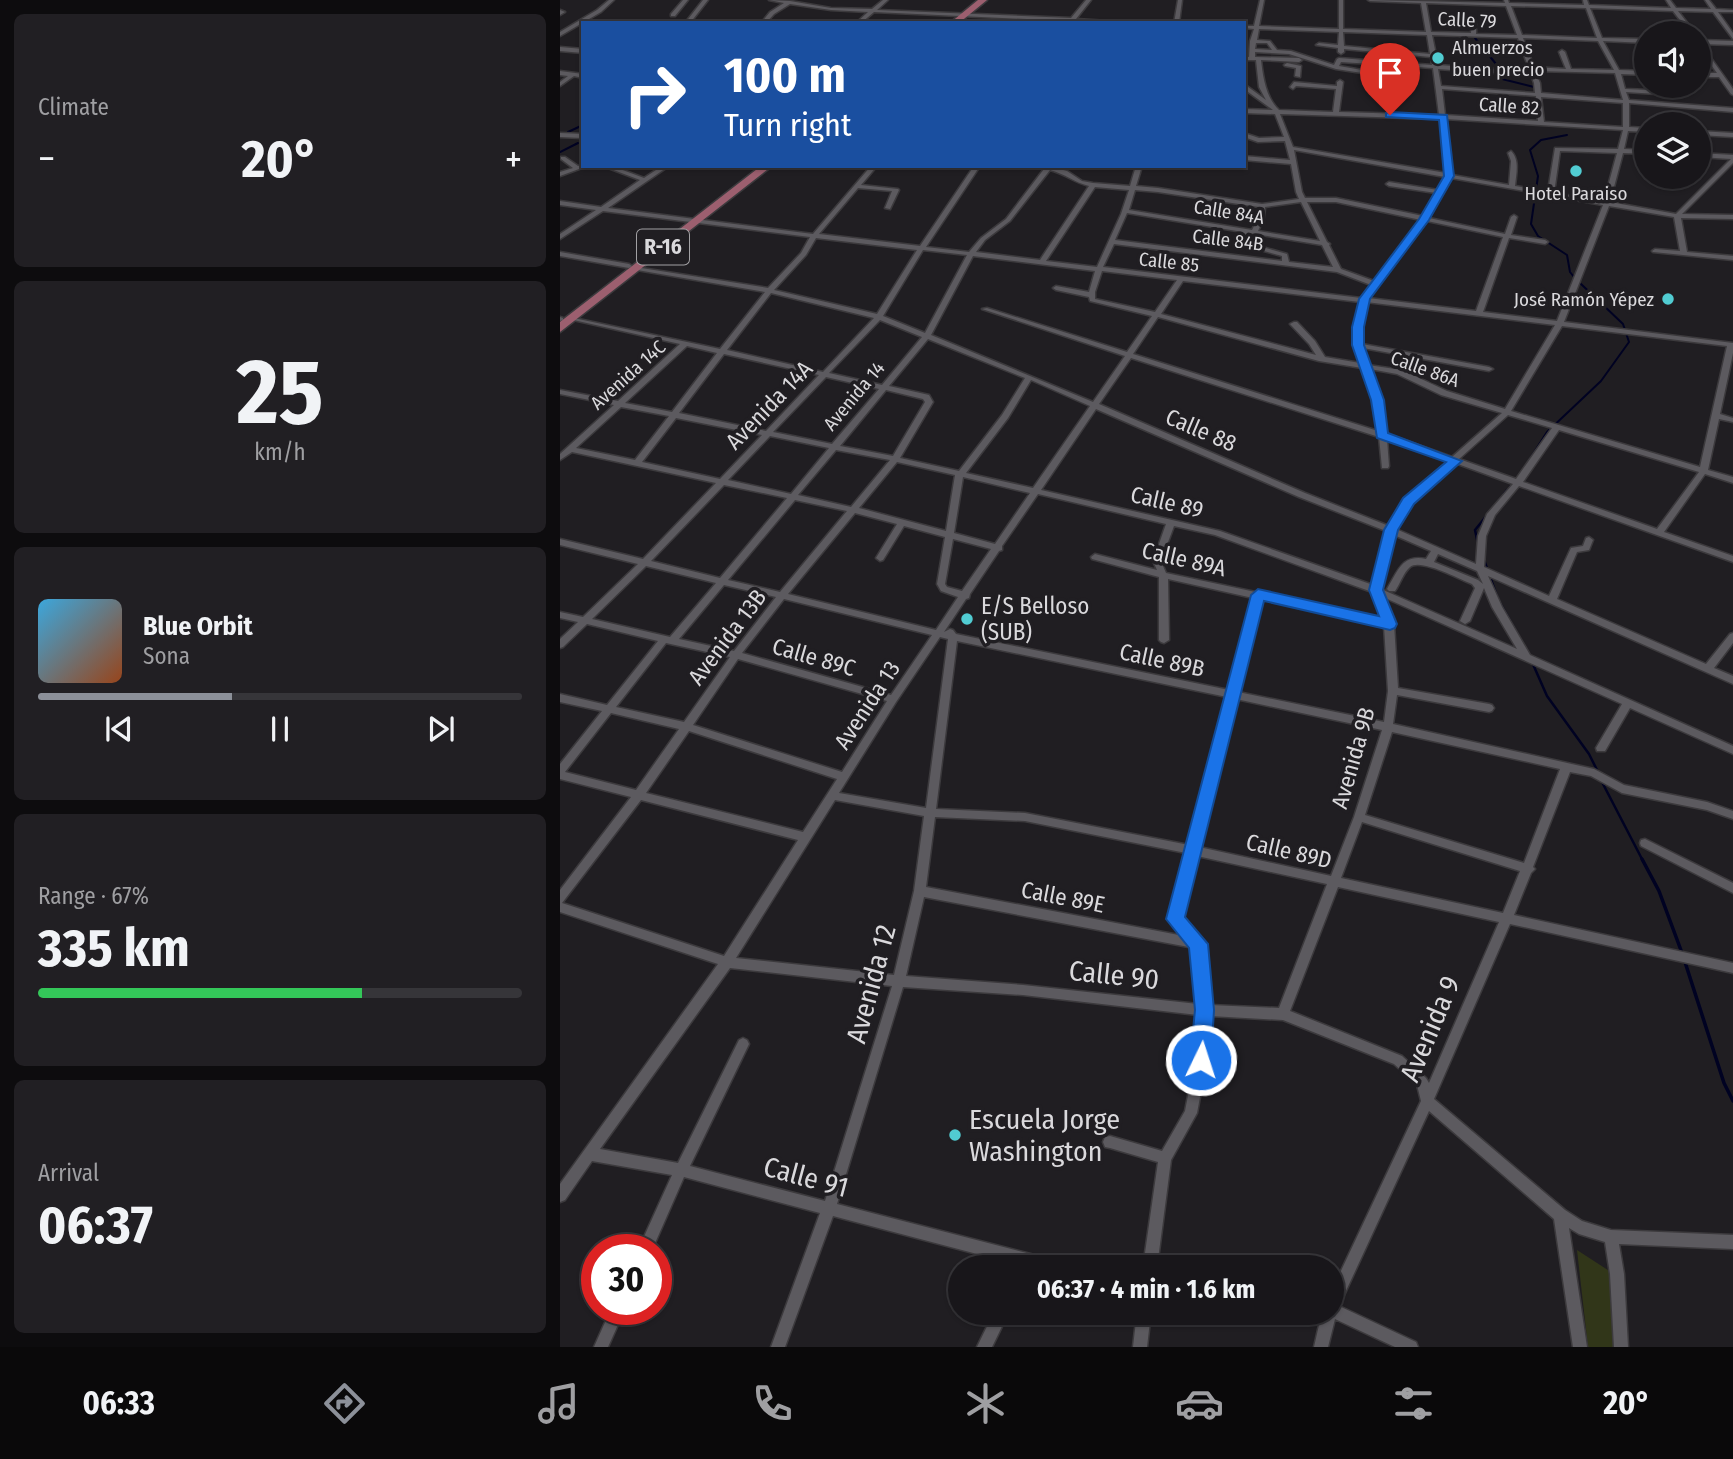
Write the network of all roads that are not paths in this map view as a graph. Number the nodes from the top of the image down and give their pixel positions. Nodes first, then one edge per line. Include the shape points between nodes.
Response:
1 (612, 0) edge
2 (686, 0) edge
3 (706, 0) edge
4 (771, 0) edge
5 (793, 0) edge
6 (886, 0) edge
7 (977, 0) edge
8 (983, 0) edge
9 (1089, 0) edge
10 (1180, 0) edge
11 (1262, 0) edge
12 (1341, 0) edge
13 (1370, 0) edge
14 (1585, 0) edge
15 (1668, 0) edge
16 (1707, 0) edge
17 (1423, 1) edge
18 (1506, 2) edge
19 (787, 4) junction
20 (1588, 7) junction
21 (873, 10) junction
22 (1676, 10) junction
23 (1714, 11) junction
24 (1733, 11) edge
25 (673, 15) dead end
26 (957, 18) edge
27 (1474, 20) dead end
28 (689, 21) edge
29 (765, 21) edge
30 (860, 21) edge
31 (1072, 21) edge
32 (1176, 21) edge
33 (1684, 21) edge
34 (560, 26) edge
35 (571, 27) junction
36 (581, 27) edge
37 (1246, 27) edge
38 (1257, 27) junction
39 (1343, 30) junction
40 (1429, 33) junction
41 (560, 34) edge
42 (1473, 36) junction
43 (1733, 37) edge
44 (1520, 38) junction
45 (1600, 40) junction
46 (1254, 41) junction
47 (1634, 41) edge
48 (1711, 43) edge
49 (1733, 43) edge
50 (1319, 45) dead end
51 (1341, 47) junction
52 (560, 49) edge
53 (1252, 50) junction
54 (1275, 50) junction
55 (581, 51) edge
56 (1562, 52) dead end
57 (1433, 56) junction
58 (1246, 58) edge
59 (1256, 60) junction
60 (1299, 60) dead end
61 (1339, 60) junction
62 (1711, 61) edge
63 (1336, 67) junction
64 (1436, 68) junction
65 (1533, 69) junction
66 (1569, 70) junction
67 (1494, 71) dead end
68 (560, 73) edge
69 (1618, 73) junction
70 (1634, 73) edge
71 (573, 75) junction
72 (1711, 75) edge
73 (1720, 75) junction
74 (581, 76) edge
75 (1298, 76) dead end
76 (1396, 82) dead end
77 (560, 84) edge
78 (1246, 87) edge
79 (1293, 87) dead end
80 (1439, 87) junction
81 (1623, 90) junction
82 (1634, 91) edge
83 (1733, 93) edge
84 (1538, 94) junction
85 (1626, 101) junction
86 (1271, 104) junction
87 (1276, 110) junction
88 (1733, 110) edge
89 (1246, 111) edge
90 (1336, 112) junction
91 (1443, 117) junction
92 (1541, 123) junction
93 (1626, 129) junction
94 (1634, 129) edge
95 (1711, 134) edge
96 (560, 135) edge
97 (1733, 135) edge
98 (581, 136) edge
99 (1246, 136) edge
100 (1287, 139) junction
101 (1291, 148) junction
102 (1620, 151) junction
103 (1634, 152) edge
104 (1511, 153) dead end
105 (1711, 156) edge
106 (563, 158) dead end
107 (1246, 158) edge
108 (1733, 159) edge
109 (1292, 162) junction
110 (581, 167) edge
111 (612, 168) edge
112 (663, 168) edge
113 (755, 168) edge
114 (763, 168) edge
115 (872, 168) edge
116 (976, 168) edge
117 (1049, 168) edge
118 (1052, 168) edge
119 (1138, 168) edge
120 (560, 174) edge
121 (1449, 176) junction
122 (645, 180) junction
123 (1389, 184) dead end
124 (1093, 185) junction
125 (857, 186) junction
126 (1132, 187) junction
127 (1512, 187) junction
128 (1440, 192) junction
129 (1551, 193) junction
130 (1305, 200) junction
131 (560, 203) edge
132 (1607, 203) junction
133 (1262, 206) junction
134 (888, 208) dead end
135 (601, 209) junction
136 (1125, 211) junction
137 (1677, 216) junction
138 (1514, 217) dead end
139 (1733, 217) edge
140 (1424, 220) junction
141 (691, 221) junction
142 (1251, 232) junction
143 (814, 236) junction
144 (1507, 236) junction
145 (560, 237) edge
146 (1113, 242) junction
147 (1545, 242) dead end
148 (1327, 244) junction
149 (920, 249) junction
150 (1655, 251) dead end
151 (560, 254) edge
152 (971, 254) junction
153 (1684, 254) junction
154 (1733, 258) edge
155 (1041, 263) junction
156 (1286, 263) junction
157 (633, 267) junction
158 (1338, 270) junction
159 (1100, 271) junction
160 (1181, 279) junction
161 (1375, 284) junction
162 (1056, 288) dead end
163 (771, 291) junction
164 (1091, 295) junction
165 (1364, 299) junction
166 (985, 309) dead end
167 (1479, 313) junction
168 (1158, 314) junction
169 (878, 317) junction
170 (562, 321) edge
171 (1560, 323) junction
172 (1294, 324) dead end
173 (927, 335) junction
174 (686, 343) junction
175 (1358, 345) junction
176 (1732, 345) edge
177 (722, 351) junction
178 (1128, 355) junction
179 (1322, 359) junction
180 (1364, 367) junction
181 (1489, 369) dead end
182 (825, 374) junction
183 (1029, 377) junction
184 (884, 389) junction
185 (560, 392) edge
186 (619, 404) junction
187 (1095, 405) junction
188 (1506, 413) junction
189 (672, 415) junction
190 (1717, 416) junction
191 (1733, 420) edge
192 (1557, 427) junction
193 (768, 434) junction
194 (1382, 435) junction
195 (570, 449) junction
196 (833, 449) junction
197 (560, 458) edge
198 (895, 459) junction
199 (1455, 461) junction
200 (637, 463) junction
201 (1385, 467) dead end
202 (1703, 472) junction
203 (959, 476) junction
204 (1733, 480) edge
205 (723, 481) junction
206 (1517, 484) junction
207 (1038, 491) junction
208 (794, 496) junction
209 (855, 510) junction
210 (902, 522) junction
211 (1171, 522) junction
212 (1391, 530) junction
213 (1658, 533) junction
214 (948, 534) junction
215 (1589, 540) dead end
216 (560, 542) edge
217 (999, 548) junction
218 (1436, 549) junction
219 (1095, 557) dead end
220 (880, 558) dead end
221 (1733, 559) edge
222 (644, 564) junction
223 (1429, 564) junction
224 (1480, 568) junction
225 (1163, 576) junction
226 (722, 582) junction
227 (1392, 589) dead end
228 (1376, 590) junction
229 (783, 594) junction
230 (1258, 595) junction
231 (965, 596) junction
232 (1552, 600) junction
233 (560, 615) edge
234 (587, 621) junction
235 (949, 621) junction
236 (1465, 621) dead end
237 (1390, 624) junction
238 (940, 633) junction
239 (1733, 636) edge
240 (953, 638) junction
241 (1164, 639) dead end
242 (668, 640) junction
243 (560, 645) edge
244 (736, 655) junction
245 (1525, 656) junction
246 (1708, 669) junction
247 (1733, 680) edge
248 (1393, 691) junction
249 (1233, 695) junction
250 (560, 698) edge
251 (894, 699) junction
252 (1628, 703) junction
253 (1489, 708) dead end
254 (608, 710) junction
255 (685, 726) junction
256 (1388, 727) junction
257 (1601, 748) dead end
258 (1733, 750) edge
259 (1566, 768) junction
260 (560, 773) edge
261 (845, 777) junction
262 (638, 796) junction
263 (833, 796) junction
264 (932, 813) junction
265 (1733, 815) edge
266 (1359, 817) junction
267 (805, 838) junction
268 (1644, 843) dead end
269 (1192, 850) junction
270 (1529, 869) junction
271 (1334, 882) junction
272 (1733, 888) edge
273 (920, 891) junction
274 (560, 899) edge
275 (560, 907) edge
276 (1506, 920) junction
277 (1199, 944) junction
278 (727, 962) junction
279 (1733, 968) edge
280 (900, 981) junction
281 (1205, 1010) junction
282 (1283, 1014) junction
283 (743, 1044) dead end
284 (1427, 1101) junction
285 (1110, 1142) dead end
286 (589, 1154) junction
287 (1165, 1158) junction
288 (681, 1170) junction
289 (560, 1195) edge
290 (829, 1208) junction
291 (1560, 1215) junction
292 (652, 1234) edge
293 (1611, 1237) junction
294 (1733, 1242) edge
295 (994, 1255) edge
296 (1152, 1255) edge
297 (1344, 1281) edge
298 (1344, 1315) edge
299 (611, 1325) edge
300 (995, 1325) edge
301 (1143, 1325) edge
302 (1327, 1325) edge
303 (601, 1347) edge
304 (778, 1347) edge
305 (984, 1347) edge
306 (1140, 1347) edge
307 (1321, 1347) edge
308 (1411, 1347) edge
309 (1580, 1347) edge
310 (1621, 1347) edge

1 - 35 street
2 - 25 street
3 - 28 street
4 - 19 street
5 - 19 street
6 - 21 street
7 - 26 main road
8 - 26 main road
9 - 31 street
10 - 32 street
11 - 38 street
12 - 39 street
13 - 17 street
14 - 20 street
15 - 22 street
16 - 23 street
17 - 18 street
17 - 40 street
18 - 20 street
18 - 44 street
19 - 21 street
19 - 29 street
20 - 22 street
20 - 45 street
21 - 26 street
21 - 30 street
22 - 23 street
22 - 33 street
23 - 24 street
23 - 43 street
26 - 31 street
27 - 42 street
34 - 35 street
35 - 36 street
35 - 41 street
37 - 38 street, Calle 79
38 - 39 street, Calle 79
38 - 46 street
39 - 40 street, Calle 79
39 - 51 street
40 - 42 street, Calle 79
40 - 57 street
42 - 44 street, Calle 79
44 - 45 street, Calle 79
44 - 65 street
45 - 47 street, Calle 79
45 - 69 street
46 - 53 street
46 - 54 street via 1268,42
48 - 49 street
50 - 51 street
51 - 57 street
51 - 61 street
52 - 55 street
53 - 54 street
53 - 59 street
54 - 63 street
56 - 66 street
57 - 64 street
58 - 59 street
59 - 60 street
59 - 75 street via 1298,66
59 - 86 street
61 - 63 street
61 - 64 street
62 - 73 street
63 - 76 street
64 - 67 street
64 - 80 street
65 - 66 street
65 - 84 street
66 - 69 street
68 - 71 street
69 - 70 street
69 - 81 street
71 - 74 street
71 - 77 street
72 - 73 street
73 - 83 street
78 - 86 street
79 - 90 street via 1339,85
80 - 84 street
80 - 91 street
81 - 82 street
81 - 85 street
84 - 85 street
84 - 92 street
85 - 88 street
85 - 93 street
86 - 87 street
87 - 89 street, Calle 82
87 - 90 street, Calle 82
87 - 100 street
90 - 91 street, Calle 82
91 - 92 street, Calle 82
91 - 121 street
92 - 93 street, Calle 82
93 - 94 street, Calle 82
93 - 102 street
95 - 97 street
96 - 98 street
99 - 100 street
100 - 101 street
101 - 109 street
101 - 121 street
102 - 103 street
102 - 129 street via 1557,149
102 - 132 street
104 - 127 street
105 - 108 street
106 - 110 street
107 - 109 street
108 - 137 street
109 - 130 street
110 - 120 street
111 - 122 street
112 - 122 street
113 - 141 main road, R-16
114 - 141 main road, R-16
115 - 125 street
116 - 149 street, Avenida 14A
117 - 152 street, Avenida 14 via 1008,220 982,239
118 - 124 street
119 - 126 street
121 - 127 street
121 - 128 street
122 - 135 street
123 - 128 street
124 - 126 street
124 - 155 street
125 - 134 street via 897,190
125 - 143 street
126 - 133 street
126 - 136 street
127 - 129 street
128 - 140 street
129 - 132 street
130 - 133 street
130 - 140 street via 1360,204
130 - 148 street
131 - 135 street, Calle 85
132 - 137 street
132 - 171 street
133 - 142 street via 1261,218
135 - 141 street, Calle 85
135 - 145 street
136 - 142 street, Calle 84A
136 - 146 street
137 - 139 street
137 - 153 street
138 - 144 street
140 - 144 street
140 - 161 street
141 - 143 street, Calle 85
141 - 157 main road, R-16
142 - 148 street, Calle 84A
142 - 156 street via 1241,243 1285,255
143 - 149 street, Calle 85
143 - 163 street
144 - 147 street
144 - 167 street
146 - 156 street, Calle 84B
146 - 159 street
148 - 158 street
149 - 152 street, Calle 85
149 - 169 street, Avenida 14A
150 - 153 street
151 - 157 street, Calle 88
152 - 155 street, Calle 85
152 - 173 street, Avenida 14
153 - 154 street
155 - 159 street, Calle 85
156 - 158 street, Calle 84B
157 - 163 street, Calle 88
157 - 170 main road, R-16
158 - 161 street
159 - 160 street, Calle 85
159 - 164 street
160 - 165 street, Calle 85
160 - 168 street, Avenida 13
161 - 165 street
162 - 164 street, Calle 86A
163 - 169 street, Calle 88
163 - 177 street
164 - 168 street, Calle 86A via 1093,300
165 - 167 street, Calle 85
165 - 175 street
166 - 178 street
167 - 171 street, Calle 85
168 - 178 street, Avenida 13
168 - 179 street, Calle 86A
169 - 173 street, Calle 88
169 - 182 street, Avenida 14A
170 - 174 street
171 - 176 street, Calle 85
171 - 188 street
172 - 179 street
173 - 183 street, Calle 88
173 - 184 street, Avenida 14
174 - 177 street
174 - 186 street, Avenida 14C
175 - 180 street
175 - 181 street
176 - 190 street
177 - 182 street
177 - 189 street
178 - 187 street, Avenida 13
178 - 194 street
179 - 180 street, Calle 86A
180 - 188 street, Calle 86A via 1399,372 1434,390
180 - 194 street via 1377,400
182 - 184 street
182 - 193 street, Avenida 14A
183 - 187 street, Calle 88
183 - 203 street
184 - 196 street, Avenida 14
184 - 198 street, Avenida 13B via 926,397 929,402
185 - 186 street, Calle 89
186 - 189 street, Calle 89
186 - 195 street, Avenida 14C
187 - 207 street, Avenida 13
187 - 212 street, Calle 88
188 - 192 street, Calle 86A
188 - 199 street
189 - 193 street, Calle 89
189 - 200 street
190 - 191 street
190 - 202 street
192 - 202 street, Calle 86A
192 - 206 street
193 - 196 street, Calle 89
193 - 205 street, Avenida 14A
194 - 199 street
194 - 201 street
195 - 197 street, Avenida 14C
195 - 200 street
196 - 198 street, Calle 89
196 - 208 street, Avenida 14
198 - 203 street, Calle 89
198 - 209 street, Avenida 13B
199 - 206 street
199 - 212 street via 1408,501
200 - 205 street
202 - 204 street, Calle 86A
202 - 213 street
203 - 207 street, Calle 89
203 - 214 street
205 - 208 street
205 - 222 street, Avenida 14A
206 - 213 street
206 - 224 street via 1486,524
207 - 211 street, Calle 89
207 - 217 street, Avenida 13
208 - 209 street
208 - 226 street, Avenida 14
209 - 210 street
209 - 229 street, Avenida 13B
210 - 214 street
210 - 220 street
211 - 225 street via 1157,561
211 - 228 street, Calle 89 via 1217,533
212 - 218 street, Calle 88
212 - 228 street
213 - 221 street
214 - 217 street
214 - 231 street via 941,584
215 - 232 street via 1586,548 1574,550
216 - 222 street, Calle 89B
217 - 231 street, Avenida 13
218 - 223 street
218 - 224 street, Calle 88
219 - 225 street, Calle 89A
222 - 226 street, Calle 89B
222 - 234 street, Avenida 14A
223 - 227 street via 1412,559
223 - 236 street via 1479,585
224 - 232 street, Calle 88
224 - 245 street
225 - 230 street, Calle 89A
225 - 241 street
226 - 229 street, Calle 89B
226 - 242 street, Avenida 14
228 - 237 street, Avenida 9B
228 - 245 street, Calle 89
229 - 238 street, Calle 89B
229 - 244 street, Avenida 13B
230 - 237 street, Calle 89A
230 - 249 street
231 - 235 street, Avenida 13
232 - 246 street, Calle 88
233 - 234 street, Calle 89C
234 - 242 street, Calle 89C
234 - 243 street, Avenida 14A
235 - 238 street, Avenida 13
235 - 240 street, Avenida 12
237 - 248 street, Avenida 9B
238 - 240 street, Calle 89B
238 - 251 street, Avenida 13
239 - 246 street
240 - 249 street, Calle 89B
240 - 264 street, Avenida 12
242 - 244 street, Calle 89C
242 - 254 street, Avenida 14
244 - 251 street, Calle 89C
244 - 255 street, Avenida 13B
245 - 252 street, Calle 89
246 - 247 street, Calle 88
248 - 253 street
248 - 256 street, Avenida 9B
249 - 256 street, Calle 89B
249 - 269 street
250 - 254 street
251 - 261 street, Avenida 13
252 - 257 street
252 - 258 street, Calle 89
254 - 255 street
254 - 260 street, Avenida 14
255 - 261 street
255 - 262 street, Avenida 13B
256 - 259 street, Calle 89B
256 - 266 street, Avenida 9B
259 - 265 street, Calle 89B via 1594,773 1622,789
259 - 270 street, Avenida 9
260 - 262 street
261 - 263 street, Avenida 13
262 - 267 street
262 - 274 street, Avenida 13B
263 - 264 street, Calle 89D
263 - 267 street, Avenida 13
264 - 269 street, Calle 89D via 1025,817
264 - 273 street, Avenida 12
266 - 270 street
266 - 271 street, Avenida 9B
267 - 278 street, Avenida 13
268 - 272 street
269 - 271 street, Calle 89D
269 - 277 street via 1175,919
270 - 276 street, Avenida 9
271 - 276 street, Calle 89D
271 - 282 street, Avenida 9B
273 - 277 street, Calle 89E
273 - 280 street, Avenida 12
275 - 278 street, Calle 90
276 - 279 street, Calle 89D
276 - 284 street, Avenida 9
277 - 281 street
278 - 280 street, Calle 90
278 - 286 street, Avenida 13
280 - 281 street, Calle 90
280 - 290 street, Avenida 12
281 - 282 street, Calle 90
281 - 287 street via 1191,1113
282 - 284 street, Calle 90 via 1398,1060 1422,1082
283 - 288 street
284 - 291 street, Calle 90
284 - 297 street, Avenida 9
285 - 287 street
286 - 288 street, Calle 91
286 - 289 street
287 - 296 street
288 - 290 street, Calle 91
288 - 292 street
290 - 295 street, Calle 91
290 - 304 street, Avenida 12
291 - 293 street, Calle 90
291 - 309 street
293 - 294 street, Calle 90
293 - 310 street
298 - 308 street
299 - 303 street
300 - 305 street
301 - 306 street
302 - 307 street, Avenida 9

